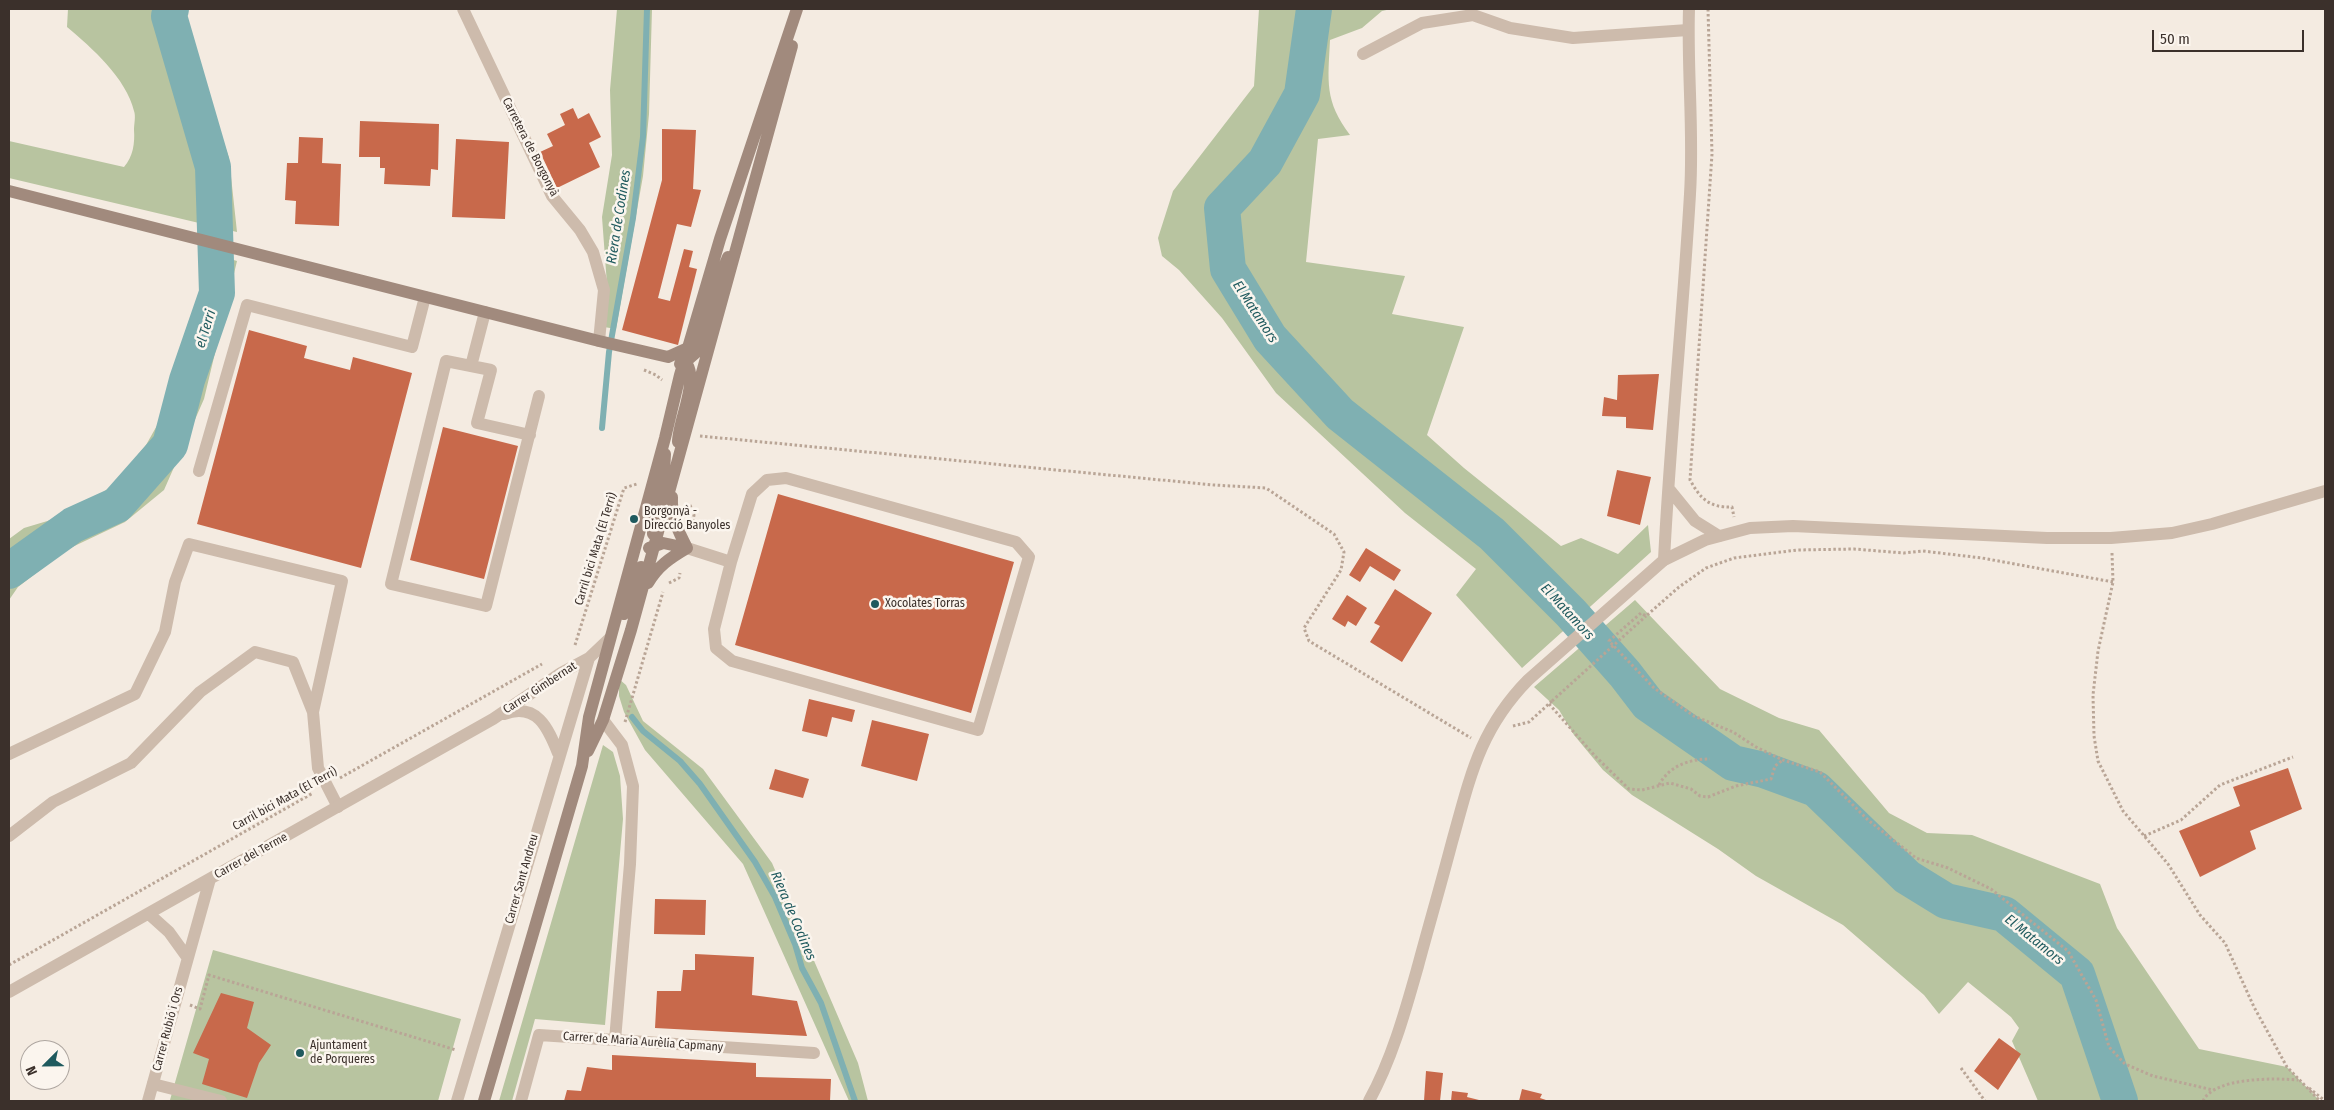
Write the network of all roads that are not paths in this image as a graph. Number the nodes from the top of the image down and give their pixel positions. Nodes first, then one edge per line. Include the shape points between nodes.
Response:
1 (463, 9) edge
2 (1689, 9) edge
3 (797, 11) edge
4 (1688, 30) junction
5 (1363, 54) dead end
6 (9, 191) edge
7 (748, 212) junction
8 (425, 297) junction
9 (485, 312) junction
10 (599, 341) junction
11 (680, 361) junction
12 (471, 366) junction
13 (539, 396) dead end
14 (530, 435) junction
15 (665, 438) junction
16 (678, 464) junction
17 (200, 471) dead end
18 (672, 485) junction
19 (1669, 489) junction
20 (2325, 491) edge
21 (1719, 536) junction
22 (658, 541) junction
23 (687, 548) junction
24 (1664, 560) junction
25 (731, 562) junction
26 (641, 596) junction
27 (610, 638) junction
28 (588, 658) junction
29 (313, 712) junction
30 (493, 719) junction
31 (603, 720) junction
32 (558, 753) junction
33 (9, 754) edge
34 (582, 766) junction
35 (338, 808) junction
36 (9, 836) edge
37 (210, 879) junction
38 (149, 914) junction
39 (187, 957) junction
40 (9, 992) edge
41 (615, 1040) junction
42 (814, 1053) dead end
43 (153, 1084) junction
44 (148, 1101) edge
45 (221, 1101) edge
46 (457, 1101) edge
47 (484, 1101) edge
48 (521, 1101) edge
49 (1369, 1101) edge

1 - 10 street, Carretera de Borgonyà via 552,196 580,230 593,252 604,290
2 - 4 street
3 - 7 main road via 795,35
3 - 11 main road
4 - 5 street via 1573,38 1510,28 1473,15 1422,23
4 - 19 street via 1691,178
6 - 8 main road
7 - 11 main road via 721,274 700,349
7 - 16 main road
8 - 9 main road
8 - 17 street via 412,347 247,305
9 - 10 main road
9 - 12 street
10 - 11 main road
11 - 15 main road
11 - 16 main road via 691,380 678,436
12 - 14 street via 491,370 477,423
12 - 14 street via 446,361 391,584 486,606
13 - 14 street
15 - 22 main road via 665,472 652,523 653,534
15 - 27 main road
16 - 18 main road
18 - 22 main road
18 - 23 main road via 671,509 676,529
19 - 21 street via 1695,521
19 - 24 street
20 - 21 street via 2172,533 2111,538 1793,526 1750,528
21 - 24 street
22 - 23 main road
22 - 26 main road
22 - 27 main road via 646,553 626,611
23 - 25 street
23 - 26 main road via 655,571
24 - 49 street via 1528,680 1514,694 1488,732 1469,782 1400,1026 1381,1080
25 - 25 street via 752,494 767,480 786,478 1016,542 1029,557 978,730 732,661 716,648 714,628
26 - 31 main road
27 - 28 street, Carrer Gimbernat
27 - 34 main road via 589,717
28 - 30 street, Carrer Gimbernat
28 - 32 street, Carrer Sant Andreu
29 - 33 street via 342,581 189,544 175,582 165,632 135,694
29 - 35 street via 318,768
29 - 36 street via 293,662 255,652 200,692 131,763 53,802
30 - 32 street, Carrer Gimbernat via 513,711 538,717 549,730
30 - 35 street, Carrer del Terme
31 - 34 main road
31 - 41 street via 622,745 633,786 630,864
32 - 46 street, Carrer Sant Andreu
34 - 47 main road
35 - 37 street, Carrer del Terme
37 - 38 street, Carrer del Terme
37 - 39 street, Carrer Rubió i Ors
38 - 39 street via 169,932
38 - 40 street, Carrer del Terme
39 - 43 street, Carrer Rubió i Ors
41 - 42 street, Carrer de Maria Aurèlia Capmany
41 - 48 street, Carrer de Maria Aurèlia Capmany via 540,1035
43 - 44 street, Carrer Rubió i Ors
43 - 45 street

